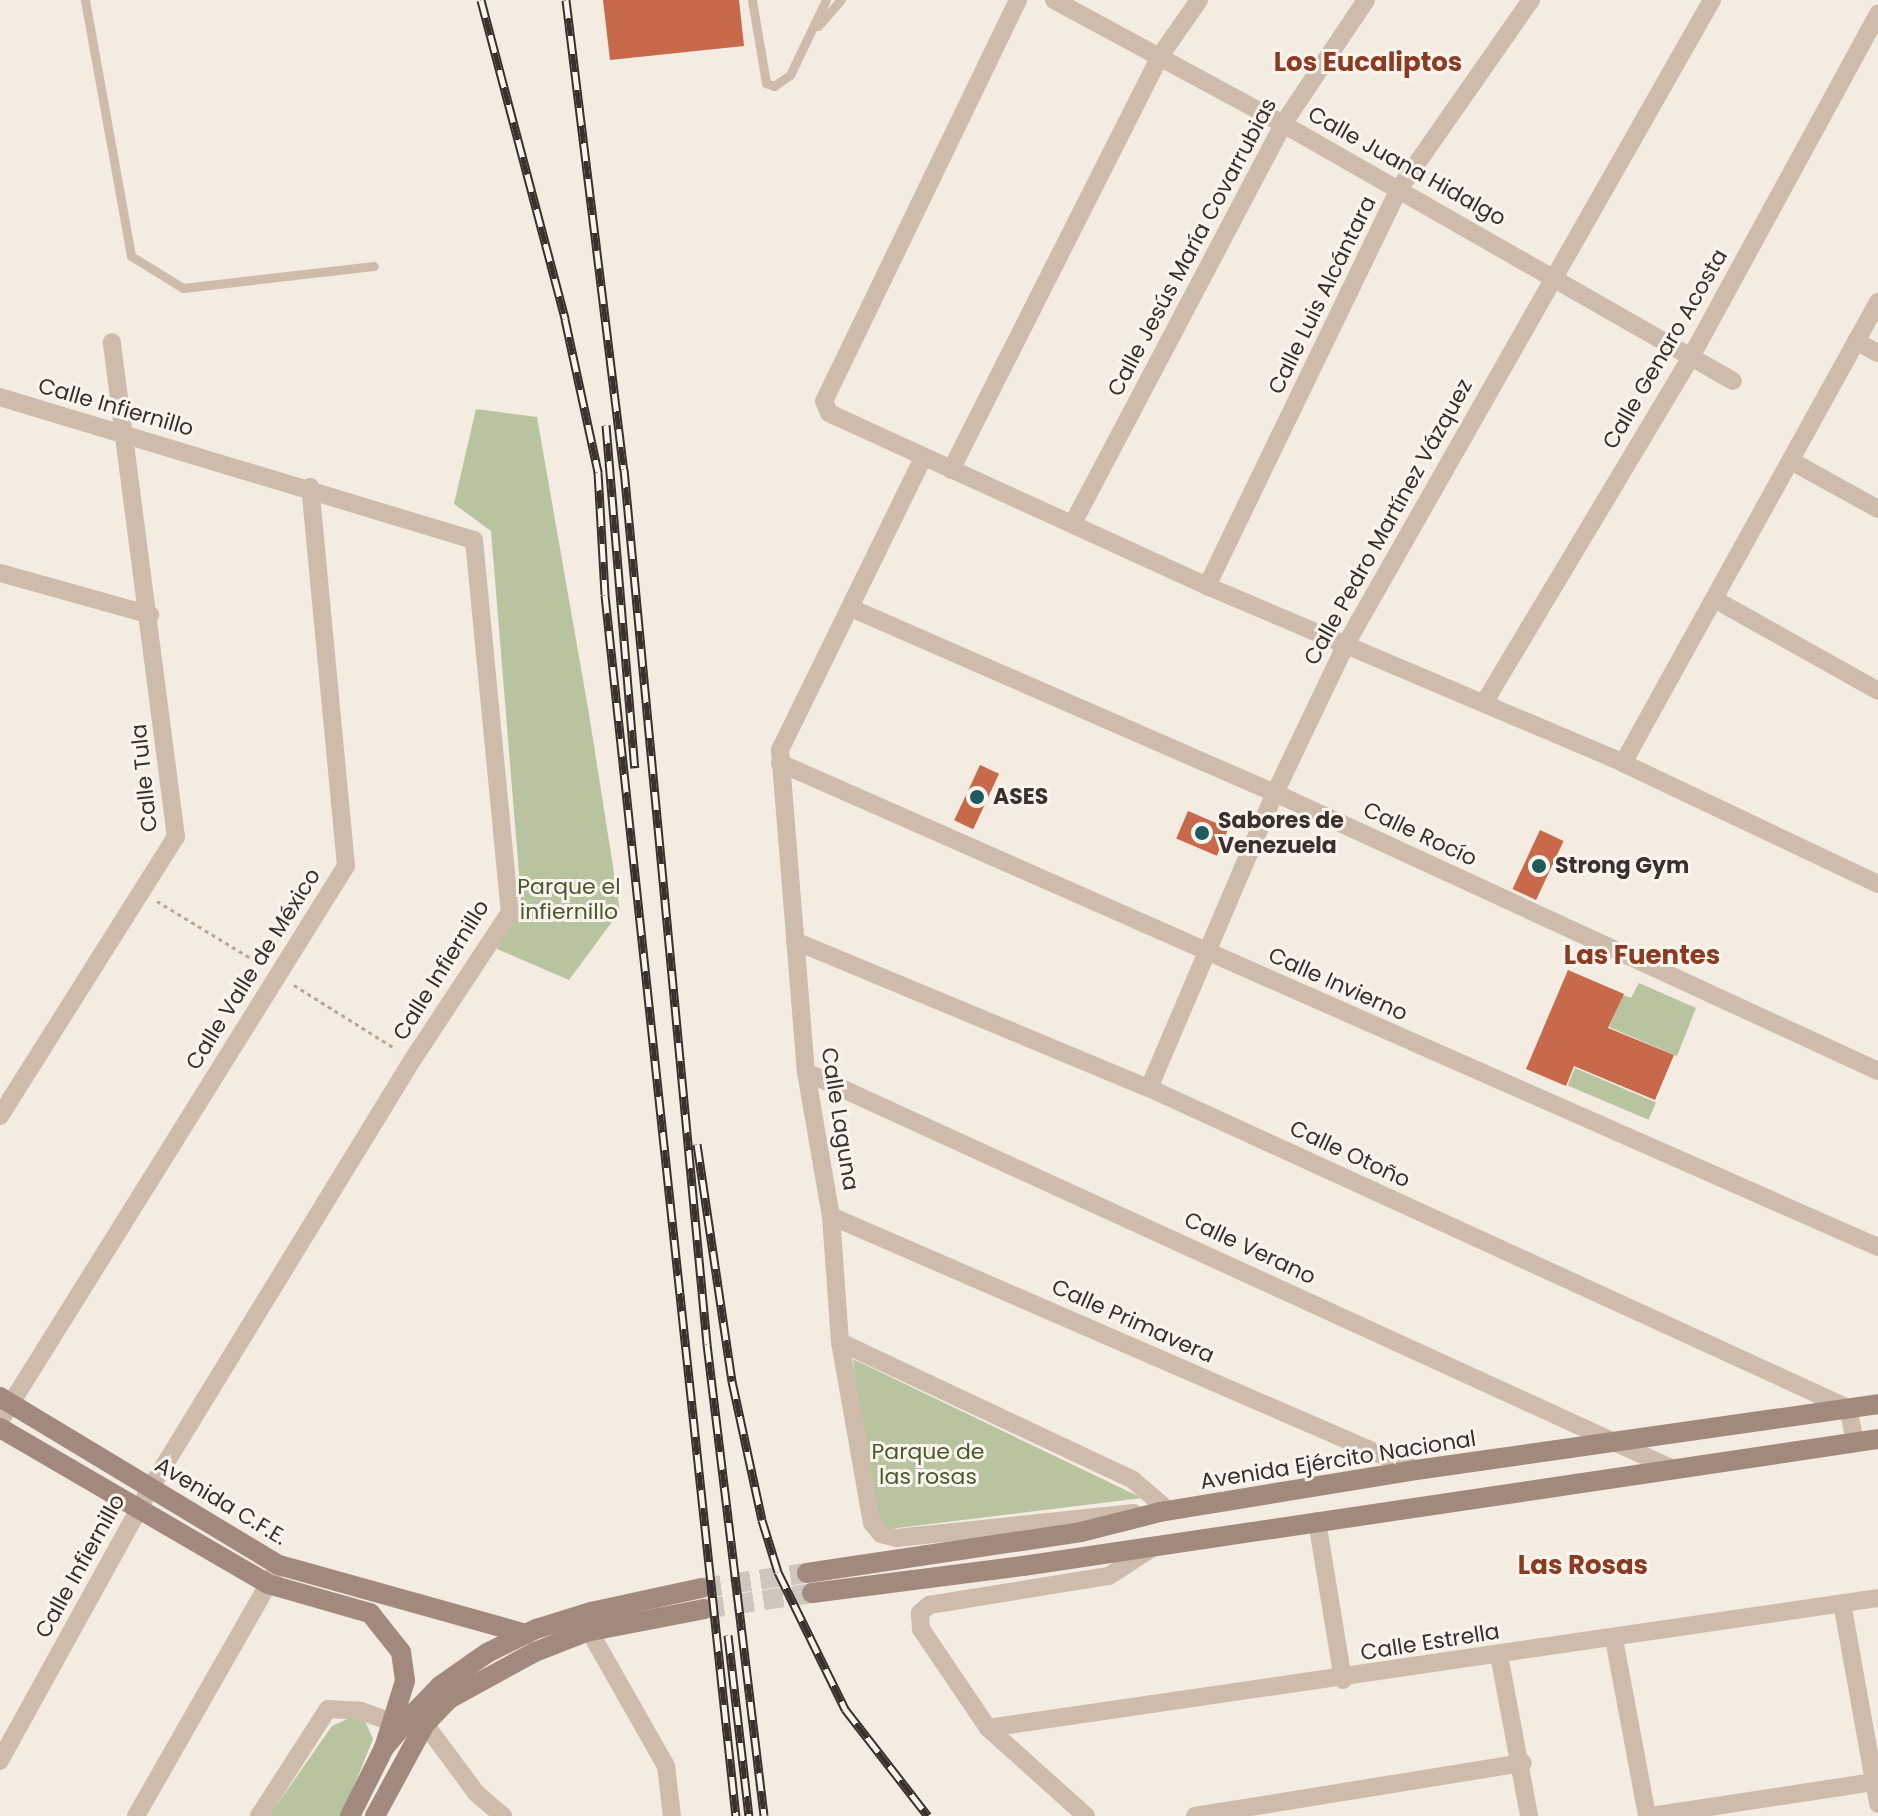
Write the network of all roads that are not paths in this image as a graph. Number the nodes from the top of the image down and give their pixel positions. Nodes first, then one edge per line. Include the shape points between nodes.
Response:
1 (85, 0) edge
2 (752, 0) edge
3 (826, 0) edge
4 (841, 0) edge
5 (1018, 0) edge
6 (1054, 0) edge
7 (1199, 0) edge
8 (1366, 0) edge
9 (1531, 0) edge
10 (1712, 0) edge
11 (1878, 14) edge
12 (813, 31) junction
13 (1160, 56) junction
14 (1283, 124) junction
15 (1399, 189) junction
16 (374, 266) dead end
17 (1552, 276) junction
18 (1878, 302) edge
19 (1856, 341) junction
20 (112, 342) dead end
21 (1878, 353) edge
22 (1691, 357) junction
23 (1733, 381) dead end
24 (0, 397) edge
25 (128, 436) junction
26 (923, 458) junction
27 (1793, 462) junction
28 (951, 470) junction
29 (310, 487) junction
30 (1878, 509) edge
31 (1073, 523) junction
32 (0, 573) edge
33 (1207, 586) junction
34 (1716, 600) junction
35 (851, 608) junction
36 (150, 615) junction
37 (1346, 644) junction
38 (1878, 691) edge
39 (1484, 703) junction
40 (780, 763) junction
41 (1623, 763) junction
42 (1275, 793) junction
43 (1878, 884) edge
44 (795, 941) junction
45 (1209, 954) junction
46 (1878, 1071) edge
47 (806, 1072) junction
48 (1149, 1088) junction
49 (0, 1116) edge
50 (831, 1216) junction
51 (1878, 1247) edge
52 (840, 1342) junction
53 (1878, 1404) edge
54 (4, 1407) edge
55 (1848, 1408) junction
56 (0, 1428) edge
57 (1878, 1439) edge
58 (1616, 1442) junction
59 (1855, 1442) junction
60 (1673, 1469) junction
61 (1416, 1470) junction
62 (151, 1487) junction
63 (138, 1511) junction
64 (1165, 1511) junction
65 (1317, 1521) junction
66 (1154, 1546) junction
67 (279, 1565) junction
68 (268, 1584) junction
69 (1878, 1598) edge
70 (1842, 1603) junction
71 (526, 1634) junction
72 (1614, 1639) junction
73 (595, 1641) dead end
74 (1499, 1655) junction
75 (1343, 1680) junction
76 (392, 1722) junction
77 (425, 1724) junction
78 (988, 1728) junction
79 (384, 1748) junction
80 (0, 1761) edge
81 (1523, 1763) junction
82 (1874, 1782) junction
83 (1878, 1804) edge
84 (136, 1816) edge
85 (259, 1816) edge
86 (350, 1816) edge
87 (375, 1816) edge
88 (503, 1816) edge
89 (672, 1816) edge
90 (1086, 1816) edge
91 (1195, 1816) edge
92 (1529, 1816) edge
93 (1649, 1816) edge

1 - 16 lane via 131,256 183,288
2 - 12 lane via 766,83 782,84
3 - 12 lane
4 - 12 lane
5 - 26 street via 824,401 829,413
6 - 13 street, Calle Juana Hidalgo
7 - 13 street
8 - 14 street, Calle Jesús María Covarrubias
9 - 15 street, Calle Luis Alcántara
10 - 17 street, Calle Pedro Martínez Vázquez
11 - 22 street, Calle Genaro Acosta
13 - 14 street, Calle Juana Hidalgo
13 - 28 street
14 - 15 street, Calle Juana Hidalgo
14 - 31 street, Calle Jesús María Covarrubias
15 - 17 street, Calle Juana Hidalgo
15 - 33 street, Calle Luis Alcántara
17 - 22 street, Calle Juana Hidalgo
17 - 37 street, Calle Pedro Martínez Vázquez
18 - 19 street
19 - 21 street
19 - 27 street
20 - 25 street, Calle Tula
22 - 23 street, Calle Juana Hidalgo
22 - 39 street, Calle Genaro Acosta
24 - 25 street, Calle Infiernillo
25 - 29 street, Calle Infiernillo
25 - 36 street, Calle Tula
26 - 28 street
26 - 35 street, Calle Laguna
27 - 30 street
27 - 34 street
28 - 31 street
29 - 54 street, Calle Valle de México via 346,866
29 - 62 street, Calle Infiernillo via 474,540 510,912 413,1059
31 - 33 street
32 - 36 street
33 - 37 street
34 - 38 street
34 - 41 street
35 - 40 street, Calle Laguna via 780,750
35 - 42 street, Calle Rocío
36 - 49 street, Calle Tula via 176,837
37 - 39 street
37 - 42 street, Calle Pedro Martínez Vázquez
39 - 41 street
40 - 44 street, Calle Laguna
40 - 45 street, Calle Invierno
41 - 43 street
42 - 45 street, Calle Pedro Martínez Vázquez
42 - 46 street, Calle Rocío
44 - 47 street, Calle Laguna
44 - 48 street, Calle Otoño
45 - 48 street, Calle Pedro Martínez Vázquez
45 - 51 street, Calle Invierno
47 - 50 street, Calle Laguna
47 - 58 street, Calle Verano
48 - 55 street, Calle Otoño
50 - 52 street, Calle Laguna
50 - 61 street, Calle Primavera
52 - 64 street via 1133,1480
52 - 64 street, Calle Laguna via 872,1523 881,1534 896,1538 1081,1515
53 - 55 main road, Avenida Ejército Nacional
54 - 62 main road, Avenida C.F.E.
55 - 58 main road, Avenida Ejército Nacional
55 - 59 street
56 - 63 main road
57 - 59 main road, Avenida Ejército Nacional
58 - 60 street, Calle Verano
58 - 61 main road, Avenida Ejército Nacional
59 - 60 main road, Avenida Ejército Nacional
60 - 65 main road, Avenida Ejército Nacional
61 - 64 main road, Avenida Ejército Nacional
62 - 63 street, Calle Infiernillo
62 - 67 main road, Avenida C.F.E.
63 - 68 main road
63 - 80 street, Calle Infiernillo
64 - 66 main road, Avenida Ejército Nacional via 809,1583
65 - 66 main road, Avenida Ejército Nacional
65 - 75 street
66 - 78 street via 1109,1576 929,1605 920,1613 921,1629
67 - 68 street
67 - 71 main road, Avenida C.F.E.
68 - 76 main road via 370,1613 387,1629 401,1652 405,1681
68 - 84 street
69 - 70 street, Calle Estrella
70 - 72 street, Calle Estrella
70 - 82 street
71 - 77 main road via 591,1612 703,1598 535,1652 449,1699
71 - 79 main road via 440,1686
72 - 74 street, Calle Estrella
72 - 93 street
73 - 89 street via 666,1766
74 - 75 street, Calle Estrella
74 - 81 street
75 - 78 street, Calle Estrella
76 - 79 main road
76 - 85 street via 361,1711 328,1709
77 - 87 main road
77 - 88 street via 477,1794
78 - 90 street
79 - 86 main road
81 - 91 street
81 - 92 street
82 - 83 street
82 - 93 street

